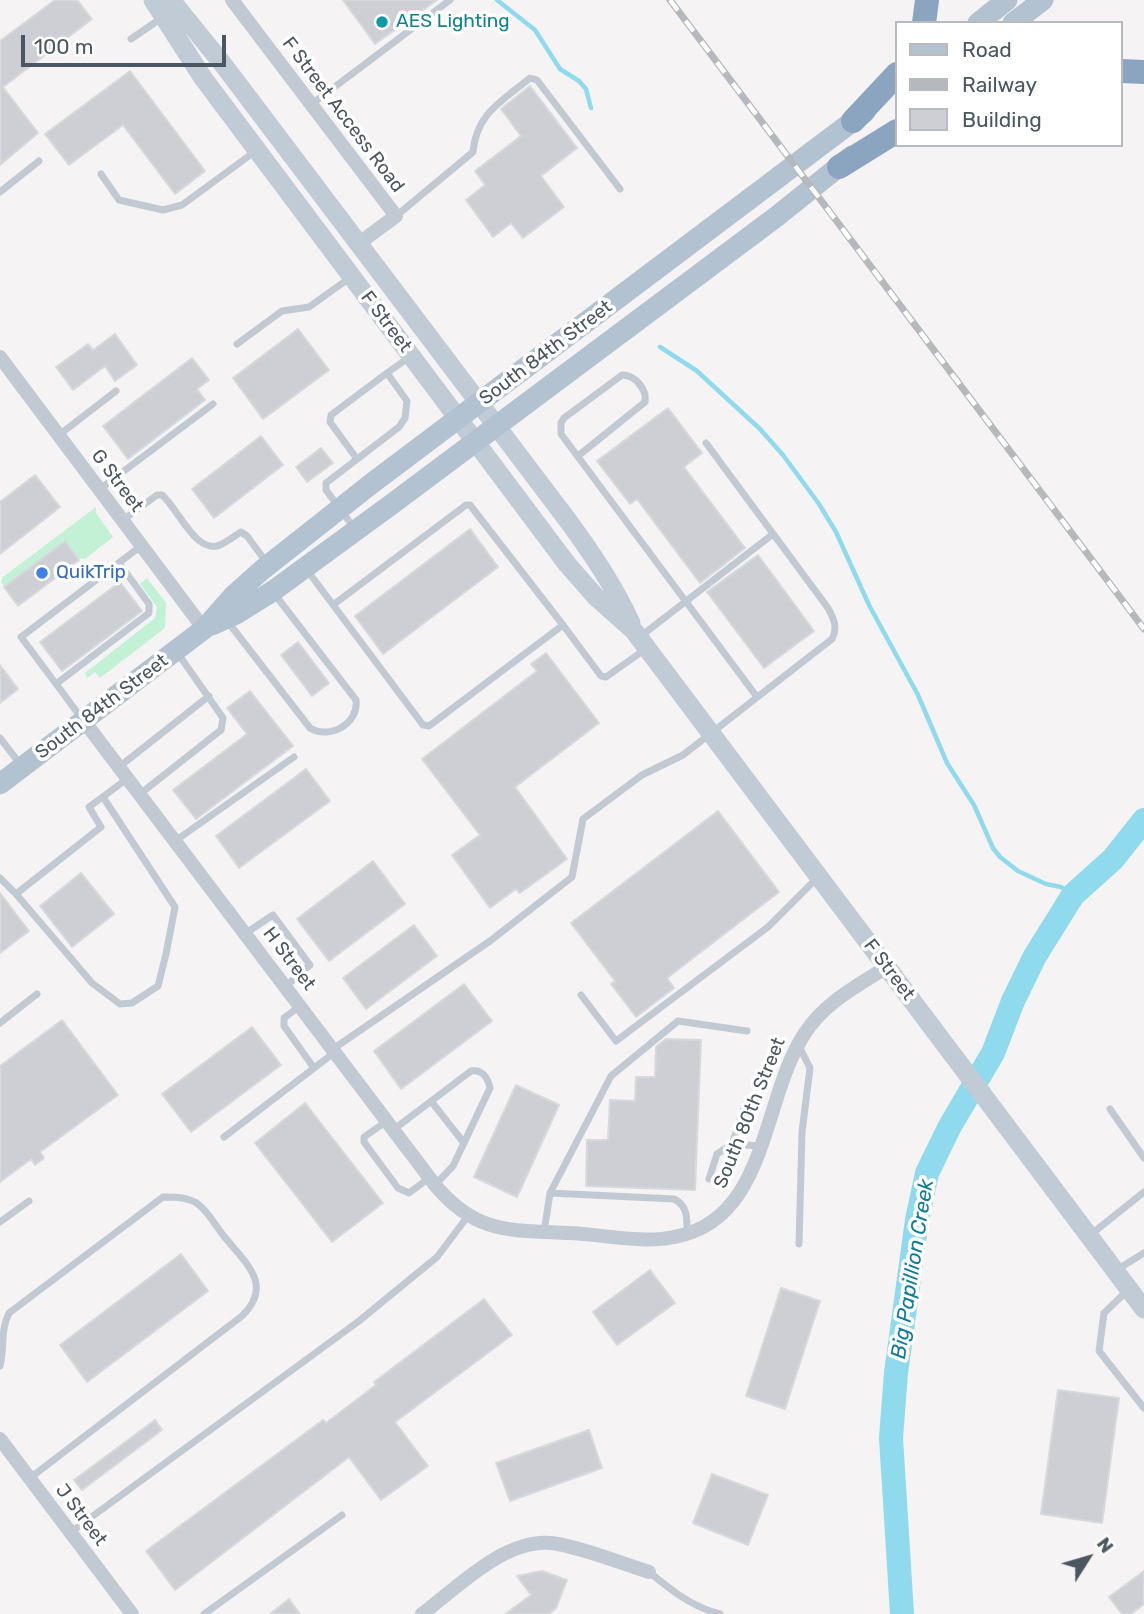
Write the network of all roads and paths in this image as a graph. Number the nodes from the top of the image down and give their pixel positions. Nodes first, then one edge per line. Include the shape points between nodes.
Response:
1 (232, 0) edge
2 (450, 0) edge
3 (927, 0) edge
4 (1007, 0) edge
5 (1043, 0) edge
6 (163, 5) edge
7 (924, 21) edge
8 (981, 21) edge
9 (1016, 21) edge
10 (131, 39) dead end
11 (1123, 71) edge
12 (1144, 72) edge
13 (895, 76) edge
14 (895, 89) edge
15 (311, 105) junction
16 (853, 121) junction
17 (895, 121) edge
18 (895, 132) edge
19 (257, 150) junction
20 (39, 161) dead end
21 (839, 167) junction
22 (101, 174) dead end
23 (620, 189) dead end
24 (0, 192) edge
25 (396, 216) junction
26 (358, 244) junction
27 (352, 276) junction
28 (237, 344) dead end
29 (411, 356) junction
30 (0, 357) edge
31 (387, 373) junction
32 (116, 391) dead end
33 (480, 403) junction
34 (213, 404) dead end
35 (458, 419) junction
36 (497, 426) junction
37 (58, 435) junction
38 (475, 442) junction
39 (706, 443) dead end
40 (578, 456) junction
41 (357, 459) junction
42 (99, 490) junction
43 (340, 509) junction
44 (122, 520) junction
45 (356, 530) junction
46 (774, 534) junction
47 (141, 546) junction
48 (118, 563) junction
49 (268, 565) junction
50 (304, 567) junction
51 (273, 591) junction
52 (686, 600) junction
53 (333, 605) junction
54 (226, 619) junction
55 (564, 625) junction
56 (204, 629) junction
57 (640, 639) junction
58 (176, 650) junction
59 (56, 684) junction
60 (209, 696) junction
61 (757, 697) junction
62 (84, 721) junction
63 (711, 733) junction
64 (0, 738) edge
65 (294, 757) dead end
66 (22, 768) junction
67 (124, 773) junction
68 (0, 784) edge
69 (140, 794) junction
70 (103, 797) junction
71 (175, 841) junction
72 (818, 876) junction
73 (0, 878) edge
74 (16, 894) junction
75 (246, 933) junction
76 (887, 967) junction
77 (286, 986) junction
78 (37, 994) dead end
79 (581, 995) dead end
80 (300, 1006) junction
81 (0, 1023) edge
82 (747, 1031) dead end
83 (798, 1044) junction
84 (334, 1051) junction
85 (314, 1068) junction
86 (431, 1101) junction
87 (746, 1102) dead end
88 (1110, 1109) dead end
89 (390, 1126) junction
90 (224, 1137) dead end
91 (464, 1143) junction
92 (732, 1144) junction
93 (760, 1146) junction
94 (1144, 1158) edge
95 (709, 1180) dead end
96 (432, 1182) junction
97 (1144, 1192) edge
98 (550, 1193) junction
99 (29, 1200) dead end
100 (468, 1216) junction
101 (0, 1222) edge
102 (544, 1232) junction
103 (687, 1234) junction
104 (1089, 1236) junction
105 (799, 1244) dead end
106 (1144, 1253) edge
107 (1115, 1271) junction
108 (1129, 1289) junction
109 (1144, 1309) edge
110 (0, 1366) edge
111 (1144, 1408) edge
112 (0, 1439) edge
113 (30, 1478) junction
114 (342, 1515) dead end
115 (70, 1532) junction
116 (649, 1572) joint
117 (703, 1612) edge
118 (131, 1614) edge
119 (204, 1614) edge
120 (422, 1614) edge
121 (720, 1614) edge

1 - 15 street, F Street Access Road
2 - 15 lane
3 - 7 highway
4 - 8 main road
5 - 9 main road
6 - 10 lane
6 - 19 street, F Street via 203,78
6 - 26 street, F Street via 222,63
11 - 12 highway
13 - 16 highway
14 - 16 main road, South 84th Street
15 - 25 street, F Street Access Road
16 - 33 main road, South 84th Street
17 - 21 main road, South 84th Street
18 - 21 highway
19 - 22 lane via 182,205 163,210 119,200
19 - 27 street, F Street
20 - 24 lane
21 - 36 main road, South 84th Street
23 - 25 lane via 537,80 530,78 484,116 474,136 473,152
25 - 26 street, F Street Access Road
26 - 33 street, F Street
27 - 28 lane via 309,307 282,311
27 - 29 street, F Street
29 - 31 lane
29 - 35 street, F Street
30 - 37 street, G Street
31 - 41 lane via 407,401 405,418
31 - 41 lane via 331,415 330,422
32 - 37 lane
33 - 35 main road, South 84th Street
33 - 36 street, F Street
34 - 42 lane
35 - 38 street, F Street
35 - 43 main road, South 84th Street
36 - 38 main road, South 84th Street
36 - 57 street, F Street via 598,562
37 - 42 street, G Street
38 - 45 main road, South 84th Street
38 - 57 street, F Street via 567,564
39 - 46 lane
40 - 40 lane via 561,434 564,418 617,378 634,377 645,393 645,402
40 - 52 lane
41 - 43 lane via 326,483
42 - 44 street, G Street
43 - 45 lane
43 - 49 main road, South 84th Street
44 - 47 street, G Street
44 - 49 lane via 162,495 198,540 219,546 242,532
45 - 50 main road, South 84th Street
46 - 52 lane
46 - 61 lane via 828,608 835,634
47 - 48 lane
47 - 56 street, G Street
48 - 59 lane via 149,604 149,613
48 - 59 lane via 21,637
49 - 56 main road, South 84th Street
50 - 51 main road, South 84th Street
50 - 53 lane
51 - 54 main road, South 84th Street
51 - 54 lane via 356,700 353,718 334,732 310,729
52 - 57 lane
52 - 61 lane
53 - 55 lane via 470,505
53 - 55 lane via 423,725 429,726
54 - 56 main road, South 84th Street
55 - 57 lane via 606,677
56 - 58 main road, South 84th Street
57 - 63 street, F Street
58 - 60 lane
58 - 62 main road, South 84th Street
59 - 62 lane
60 - 67 lane
60 - 69 lane via 223,719 221,730
61 - 63 lane
62 - 66 main road, South 84th Street
62 - 67 street, H Street
63 - 72 street, F Street
63 - 84 lane via 683,755 642,775 583,819 572,877
64 - 66 lane
65 - 71 lane
66 - 68 main road, South 84th Street
67 - 69 street, H Street
67 - 70 lane
69 - 71 street, H Street
70 - 74 lane via 89,807 101,827
70 - 74 lane via 175,907 158,986 132,1003 120,1004 92,983
71 - 75 street, H Street
72 - 76 street, F Street
72 - 79 lane via 768,927 616,1041
73 - 74 lane
75 - 77 street, H Street
75 - 77 lane via 273,915 310,965
76 - 83 street, South 80th Street via 832,1003
76 - 104 street, F Street
77 - 80 street, H Street
78 - 81 lane
80 - 84 street, H Street
80 - 85 lane via 283,1022
82 - 98 lane via 678,1021 611,1076
83 - 93 street, South 80th Street
83 - 105 lane via 810,1068 802,1132
84 - 85 lane
84 - 89 street, H Street
85 - 90 lane
86 - 89 lane
86 - 91 lane
86 - 91 lane via 471,1071 483,1073 490,1088
87 - 92 lane
88 - 94 lane
89 - 96 street, H Street
89 - 96 lane via 364,1137 364,1142 403,1192
91 - 96 lane via 453,1166
92 - 93 lane
92 - 95 lane via 718,1154
93 - 103 street, South 80th Street via 747,1182 731,1206 713,1222
96 - 100 street, H Street via 450,1204
97 - 104 lane
98 - 102 lane
98 - 103 lane via 674,1199 687,1214
99 - 101 lane
100 - 102 street, South 80th Street via 503,1229
100 - 115 lane via 437,1257 359,1321
102 - 103 street, South 80th Street via 660,1239
104 - 107 street, F Street
106 - 107 lane
107 - 108 street, F Street
108 - 109 street, F Street
108 - 111 lane via 1104,1313 1099,1351
110 - 113 lane via 1,1325 9,1313 163,1197 199,1204 255,1275 254,1305 242,1316
112 - 113 street, J Street
113 - 115 street, J Street
114 - 119 lane
115 - 118 street, J Street
116 - 117 lane
116 - 120 street via 560,1545 524,1545 496,1558
117 - 121 lane

